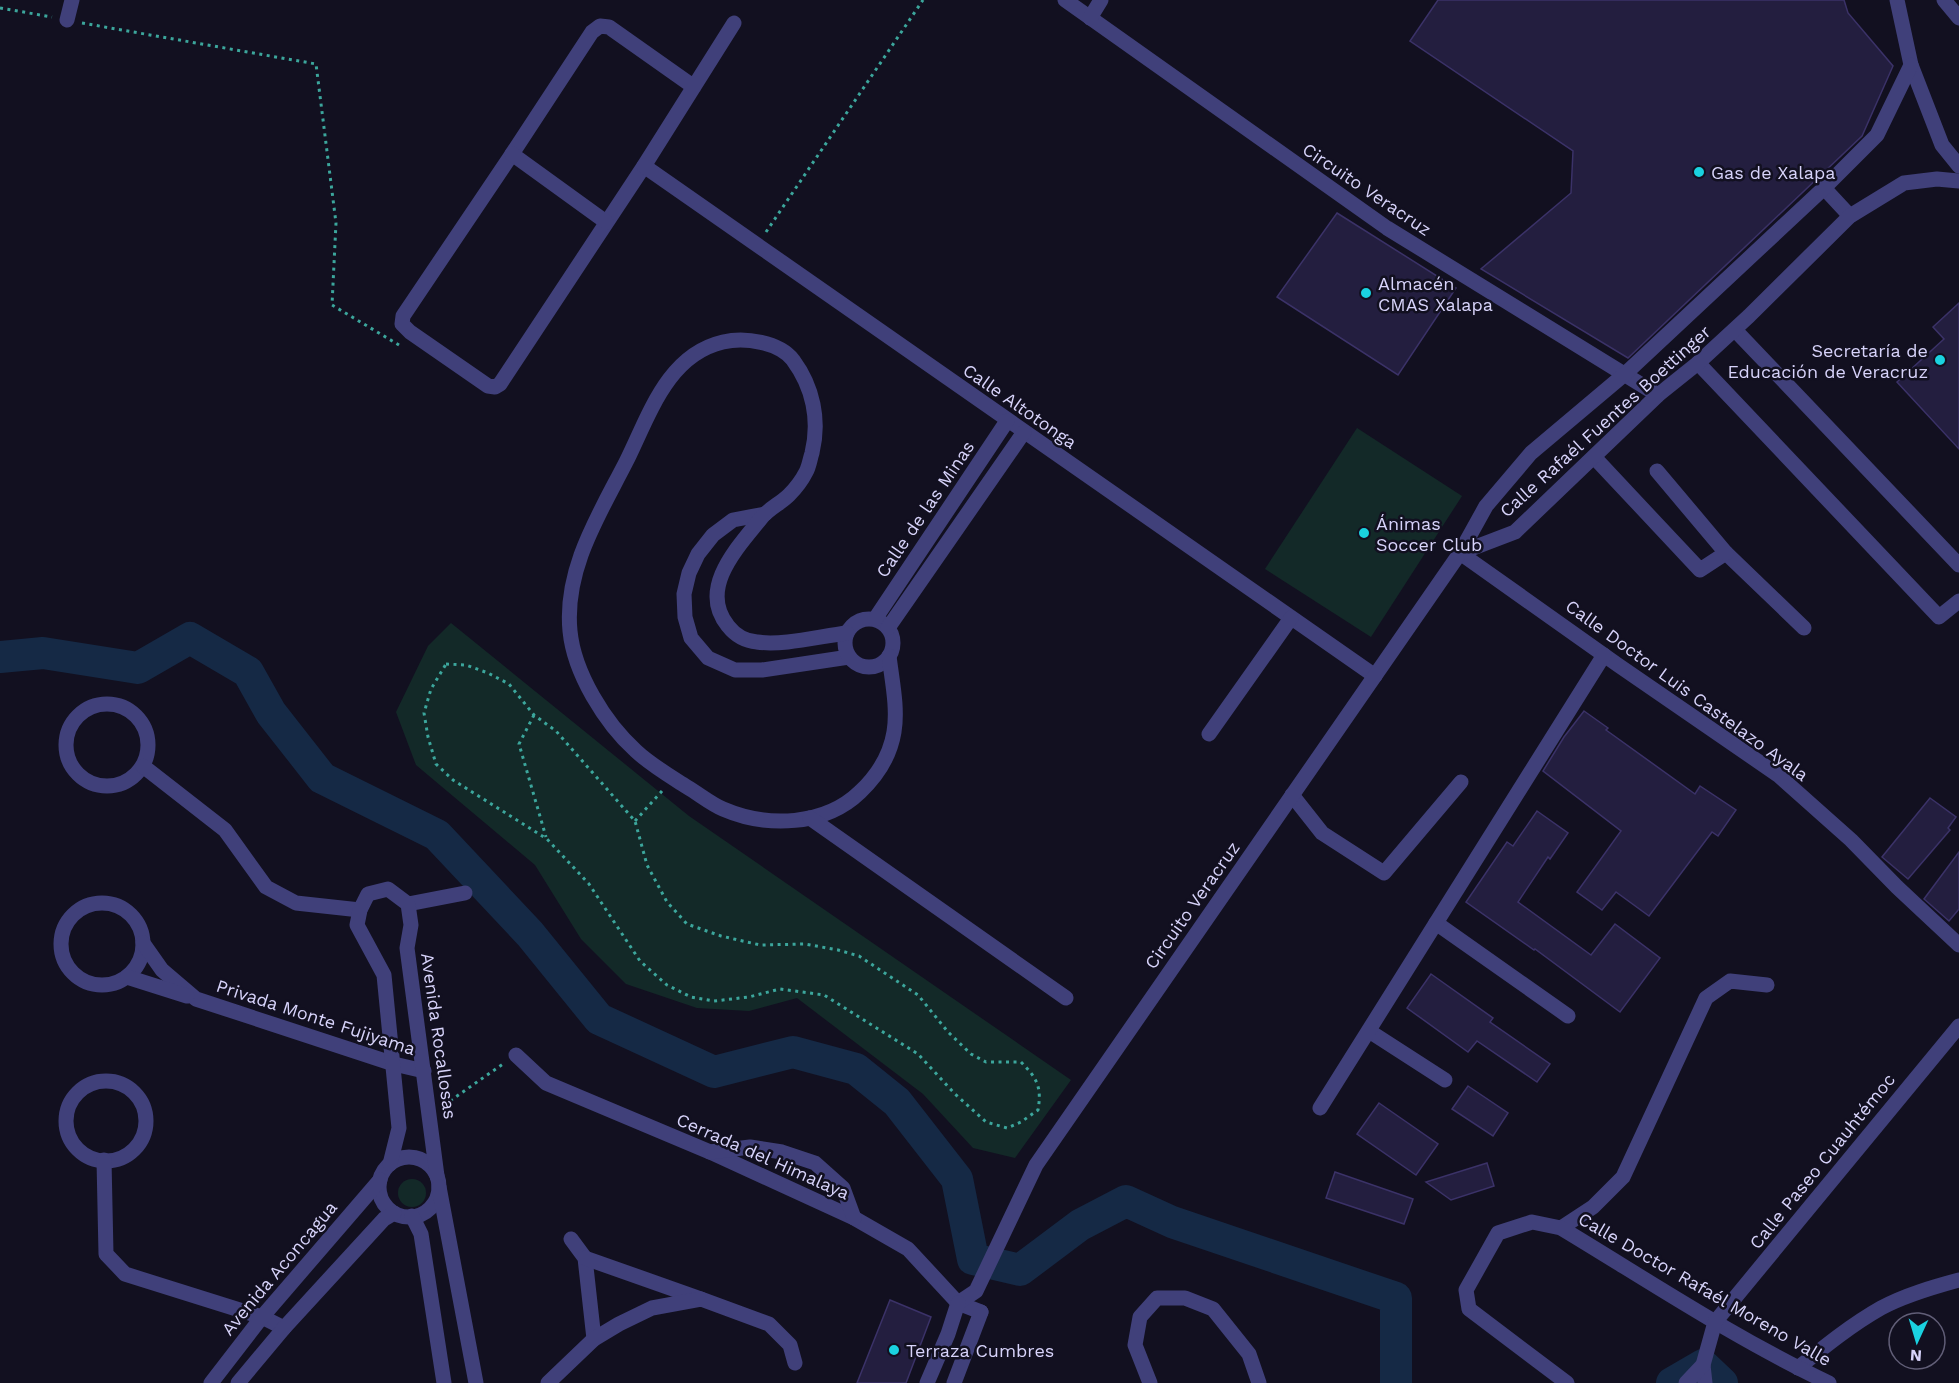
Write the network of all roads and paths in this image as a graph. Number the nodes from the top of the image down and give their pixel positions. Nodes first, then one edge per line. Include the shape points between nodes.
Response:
1 (72, 0) edge
2 (923, 0) edge
3 (1065, 0) edge
4 (1101, 0) edge
5 (1897, 0) edge
6 (1944, 0) edge
7 (0, 8) edge
8 (1090, 18) junction
9 (1959, 18) edge
10 (67, 20) junction
11 (734, 23) dead end
12 (1911, 65) junction
13 (694, 87) junction
14 (512, 154) junction
15 (644, 166) junction
16 (1959, 166) edge
17 (1959, 181) edge
18 (1824, 188) junction
19 (1850, 216) junction
20 (606, 222) junction
21 (756, 246) junction
22 (1735, 330) junction
23 (400, 346) dead end
24 (1698, 363) junction
25 (1626, 373) junction
26 (1658, 395) junction
27 (1007, 421) junction
28 (1024, 432) junction
29 (1594, 457) junction
30 (1657, 471) dead end
31 (973, 472) junction
32 (989, 483) junction
33 (765, 514) junction
34 (930, 536) junction
35 (945, 547) junction
36 (1460, 553) junction
37 (1726, 553) junction
38 (1959, 566) edge
39 (1959, 601) edge
40 (1291, 618) junction
41 (881, 623) junction
42 (1804, 628) dead end
43 (847, 633) junction
44 (890, 656) junction
45 (1604, 656) junction
46 (849, 657) junction
47 (874, 666) junction
48 (1374, 676) junction
49 (893, 688) junction
50 (534, 715) junction
51 (1209, 734) dead end
52 (143, 766) junction
53 (673, 778) junction
54 (1461, 782) dead end
55 (1292, 795) junction
56 (810, 818) junction
57 (635, 821) junction
58 (547, 839) junction
59 (465, 893) dead end
60 (408, 904) junction
61 (360, 910) junction
62 (1436, 923) junction
63 (143, 944) junction
64 (1959, 945) edge
65 (127, 977) junction
66 (1767, 985) dead end
67 (1066, 998) dead end
68 (196, 999) junction
69 (1568, 1016) dead end
70 (1959, 1026) edge
71 (1369, 1030) junction
72 (516, 1055) joint
73 (394, 1064) junction
74 (424, 1071) junction
75 (1445, 1080) dead end
76 (1320, 1108) dead end
77 (430, 1115) junction
78 (710, 1152) junction
79 (104, 1160) junction
80 (390, 1164) junction
81 (380, 1180) junction
82 (438, 1182) junction
83 (394, 1213) junction
84 (412, 1216) junction
85 (854, 1218) junction
86 (1561, 1228) junction
87 (571, 1239) dead end
88 (585, 1258) junction
89 (1959, 1280) edge
90 (979, 1285) junction
91 (702, 1299) junction
92 (957, 1303) junction
93 (981, 1312) junction
94 (262, 1317) junction
95 (1715, 1322) junction
96 (284, 1328) junction
97 (594, 1340) junction
98 (795, 1363) dead end
99 (1703, 1365) junction
100 (1798, 1368) junction
101 (211, 1383) edge
102 (238, 1383) edge
103 (444, 1383) edge
104 (476, 1383) edge
105 (548, 1383) edge
106 (927, 1383) edge
107 (954, 1383) edge
108 (1150, 1383) edge
109 (1258, 1383) edge
110 (1567, 1383) edge
111 (1686, 1383) edge
112 (1705, 1383) edge
113 (1829, 1383) edge

1 - 10 street
2 - 21 path
3 - 8 street, Circuito Veracruz
4 - 8 street
5 - 12 street
6 - 9 street
7 - 10 path
8 - 25 street, Circuito Veracruz via 1386,228
10 - 23 path via 316,64 336,224 332,304
11 - 13 street
12 - 16 street via 1942,145
12 - 18 street, Calle Rafaél Fuentes Boettinger via 1877,135
13 - 14 street via 609,27 600,26 592,32
13 - 15 street
14 - 20 street
14 - 20 street via 403,316 402,324 410,332 495,387
15 - 20 street
15 - 21 street, Calle Altotonga
17 - 19 street, Calle Rafaél Fuentes Boettinger via 1904,183
18 - 19 street
18 - 25 street, Calle Rafaél Fuentes Boettinger
19 - 22 street, Calle Rafaél Fuentes Boettinger
21 - 27 street, Calle Altotonga
22 - 24 street, Calle Rafaél Fuentes Boettinger
22 - 38 street
24 - 26 street, Calle Rafaél Fuentes Boettinger
24 - 39 street via 1940,617
25 - 26 street, Circuito Veracruz
25 - 36 street, Calle Rafaél Fuentes Boettinger via 1531,453 1486,506
26 - 29 street, Calle Rafaél Fuentes Boettinger
27 - 28 street, Calle Altotonga
27 - 31 street, Calle de las Minas
28 - 32 street, Calle de las Minas
28 - 40 street, Calle Altotonga
29 - 36 street, Calle Rafaél Fuentes Boettinger via 1515,532
29 - 37 street via 1700,570
30 - 37 street
31 - 32 street
31 - 34 street, Calle de las Minas
32 - 35 street, Calle de las Minas
33 - 43 street via 723,569 717,606 724,622 736,635 755,642
33 - 46 street via 733,520 698,554 684,594 691,638 708,658 735,670 762,670
33 - 53 street via 789,495 807,471 815,437 814,402 802,373 787,352 759,341 725,341 694,353 669,378 583,547 570,592 570,632 579,671 603,713 635,751
34 - 35 street
34 - 41 street, Calle de las Minas
35 - 41 street, Calle de las Minas
36 - 45 street, Calle Doctor Luis Castelazo Ayala
36 - 48 street, Circuito Veracruz
37 - 42 street
40 - 48 street, Calle Altotonga
40 - 51 street
41 - 43 street via 858,621
41 - 44 street via 893,642
43 - 46 street
44 - 47 street
44 - 49 street
45 - 62 street
45 - 64 street, Calle Doctor Luis Castelazo Ayala via 1778,775
46 - 47 street via 860,665
47 - 49 street
48 - 55 street, Circuito Veracruz
49 - 56 street via 894,733 874,779 849,802
50 - 57 path via 556,731
50 - 58 path via 519,744
50 - 58 path via 509,684 466,665 446,664 431,689 424,713 436,764 453,780
52 - 52 street via 148,754 144,727 125,708 105,705 86,710 68,730 65,744 73,770 95,785 123,784
52 - 61 street via 225,830 266,887 296,903
53 - 56 street via 721,808 753,819
53 - 57 path
54 - 55 street via 1384,873 1322,833
55 - 90 street, Circuito Veracruz via 1036,1165
56 - 67 street
57 - 58 path via 647,865 668,902 687,924 760,945 805,944 859,956 918,995 971,1054 986,1062 1021,1062 1033,1075 1041,1093 1038,1110 1007,1128 986,1122 918,1054 824,995 780,989 714,1001 691,997 667,985 640,961 589,884
59 - 60 street
60 - 61 street via 388,889 368,894
60 - 74 street, Avenida Rocallosas via 411,925 406,948
61 - 73 street via 357,925 384,975
62 - 69 street
62 - 71 street
63 - 65 street via 142,956
63 - 65 street, Privada Monte Fujiyama via 134,918 111,904 84,907 65,926 61,953 76,976 101,985
63 - 68 street, Privada Monte Fujiyama via 162,970
65 - 68 street, Privada Monte Fujiyama
66 - 86 street via 1730,981 1706,998 1623,1177 1593,1207
68 - 73 street, Privada Monte Fujiyama
70 - 95 street, Calle Paseo Cuauhtémoc
71 - 75 street
71 - 76 street
72 - 77 path
72 - 78 street, Cerrada del Himalaya via 546,1083
73 - 74 street, Privada Monte Fujiyama
73 - 80 street via 399,1128
74 - 77 street, Avenida Rocallosas
77 - 82 street, Avenida Rocallosas
78 - 85 street, Cerrada del Himalaya
78 - 85 street via 750,1147 815,1163 843,1188
79 - 79 street via 129,1154 139,1144 146,1120 144,1107 128,1087 102,1081 79,1092 71,1103 67,1128 76,1146 91,1158
79 - 94 street via 106,1254 125,1274
80 - 81 street
80 - 82 street via 398,1159 416,1158 425,1162
81 - 83 street via 382,1199
81 - 94 street, Avenida Aconcagua
82 - 84 street via 434,1204
82 - 104 street, Avenida Rocallosas
83 - 84 street
83 - 96 street via 384,1219
84 - 103 street via 422,1234
85 - 92 street, Cerrada del Himalaya via 908,1249
86 - 95 street, Calle Doctor Rafaél Moreno Valle
86 - 110 street via 1532,1222 1498,1233 1466,1290 1469,1309
87 - 88 street
88 - 91 street
88 - 97 street
89 - 100 street via 1881,1308
90 - 92 street
90 - 93 street
91 - 97 street via 652,1308
91 - 98 street via 769,1324 790,1345
92 - 93 street, Cerrada del Himalaya
92 - 106 street
93 - 107 street
94 - 96 street
94 - 101 street, Avenida Aconcagua
95 - 99 street
95 - 100 street, Calle Doctor Rafaél Moreno Valle
96 - 102 street
97 - 105 street
99 - 111 street
99 - 112 street
100 - 113 street, Calle Doctor Rafaél Moreno Valle
108 - 109 street via 1135,1345 1140,1317 1157,1298 1185,1298 1213,1309 1249,1354

